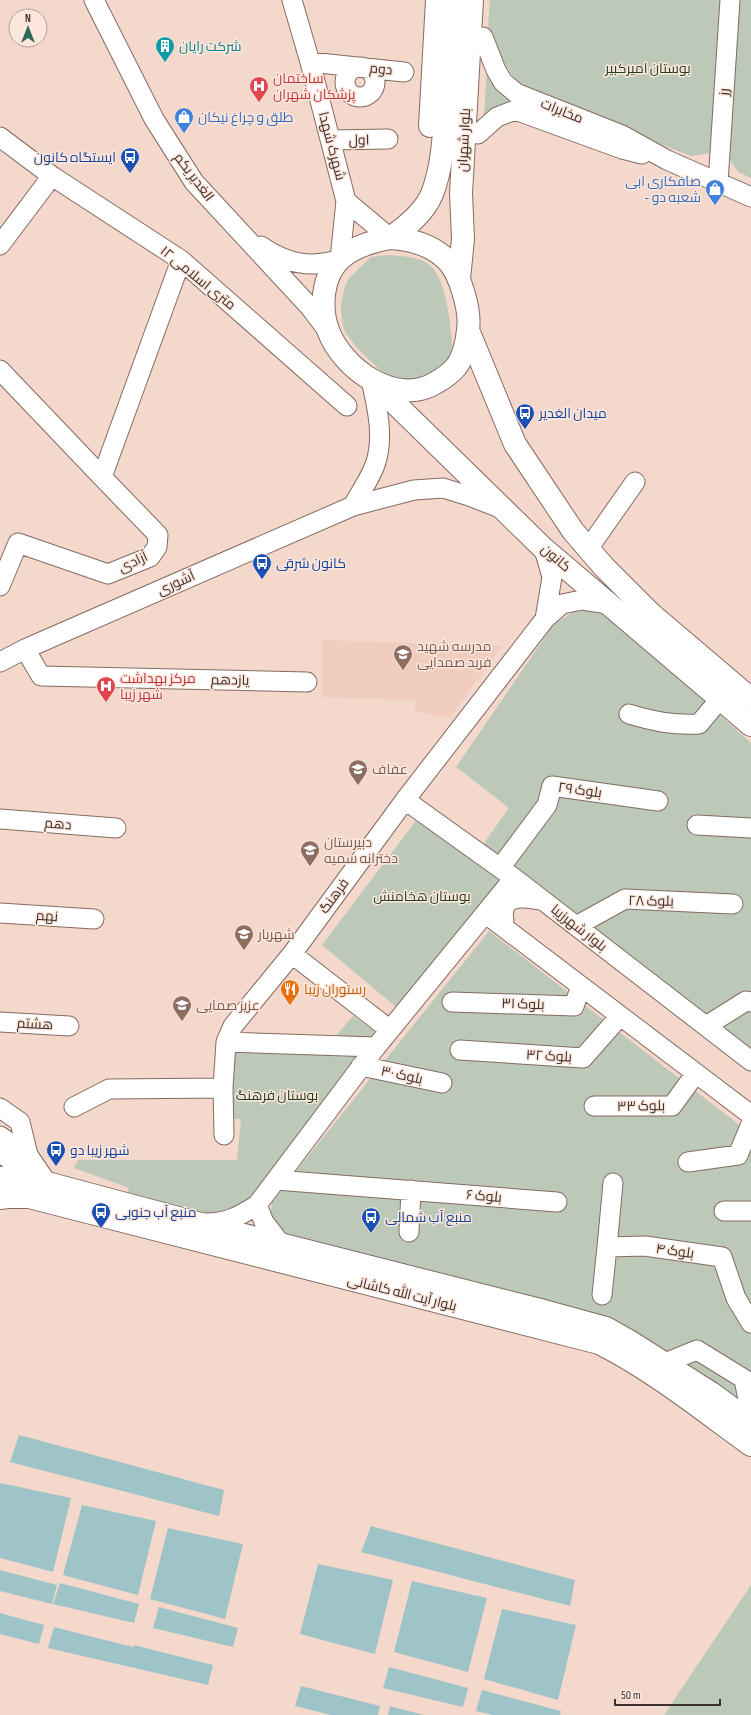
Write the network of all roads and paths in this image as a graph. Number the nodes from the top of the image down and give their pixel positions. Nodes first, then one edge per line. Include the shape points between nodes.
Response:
1 (94, 0) edge
2 (292, 0) edge
3 (437, 0) edge
4 (454, 0) edge
5 (472, 0) edge
6 (486, 0) edge
7 (730, 0) edge
8 (483, 36) junction
9 (310, 62) junction
10 (404, 72) dead end
11 (478, 134) junction
12 (0, 137) edge
13 (388, 139) dead end
14 (331, 140) junction
15 (667, 160) junction
16 (52, 176) junction
17 (718, 183) junction
18 (751, 197) edge
19 (346, 200) junction
20 (421, 211) junction
21 (236, 228) junction
22 (390, 238) junction
23 (463, 239) junction
24 (0, 245) edge
25 (340, 259) junction
26 (181, 260) junction
27 (459, 279) junction
28 (468, 330) junction
29 (328, 331) junction
30 (0, 370) edge
31 (371, 380) junction
32 (347, 406) dead end
33 (102, 477) junction
34 (634, 482) dead end
35 (353, 506) junction
36 (503, 508) junction
37 (544, 549) junction
38 (588, 549) junction
39 (2, 577) edge
40 (609, 604) junction
41 (545, 619) junction
42 (656, 631) junction
43 (25, 649) junction
44 (0, 662) edge
45 (696, 664) junction
46 (307, 682) dead end
47 (720, 699) junction
48 (751, 699) edge
49 (629, 714) dead end
50 (751, 725) edge
51 (405, 800) junction
52 (658, 801) dead end
53 (0, 819) edge
54 (697, 825) dead end
55 (116, 828) dead end
56 (751, 828) edge
57 (507, 873) junction
58 (544, 901) junction
59 (733, 904) dead end
60 (0, 913) edge
61 (486, 914) junction
62 (94, 919) dead end
63 (576, 926) junction
64 (515, 936) junction
65 (292, 954) junction
66 (581, 986) junction
67 (452, 1002) dead end
68 (751, 1002) edge
69 (620, 1016) junction
70 (0, 1022) edge
71 (69, 1026) dead end
72 (706, 1026) junction
73 (390, 1030) junction
74 (226, 1042) junction
75 (376, 1047) junction
76 (460, 1050) dead end
77 (751, 1061) edge
78 (361, 1066) junction
79 (696, 1073) junction
80 (442, 1083) dead end
81 (223, 1088) junction
82 (594, 1106) dead end
83 (74, 1107) dead end
84 (0, 1108) edge
85 (751, 1115) edge
86 (0, 1121) edge
87 (751, 1124) edge
88 (0, 1136) edge
89 (224, 1136) dead end
90 (26, 1146) junction
91 (0, 1151) edge
92 (688, 1162) dead end
93 (0, 1178) edge
94 (276, 1180) junction
95 (47, 1183) junction
96 (613, 1183) dead end
97 (411, 1190) junction
98 (0, 1198) edge
99 (558, 1202) dead end
100 (257, 1206) junction
101 (724, 1211) dead end
102 (751, 1211) edge
103 (193, 1222) junction
104 (409, 1232) dead end
105 (281, 1244) junction
106 (607, 1247) junction
107 (602, 1295) dead end
108 (751, 1323) edge
109 (665, 1363) junction
110 (747, 1372) edge
111 (751, 1415) edge
112 (751, 1422) edge
113 (751, 1445) edge

1 - 21 street, الغدیر یکم via 154,119 194,182
2 - 9 street, شهرک شهدا
3 - 20 main road via 430,107 429,177
4 - 20 main road, بلوار شهران via 444,133 438,174 431,195
5 - 23 main road, بلوار شهران via 461,193
6 - 8 main road
7 - 17 street, رز
8 - 11 main road
8 - 15 street, مخابرات via 502,82 516,92 622,135
9 - 10 street, دوم
9 - 14 street, شهرک شهدا
11 - 15 street, مخابرات via 497,117 515,110 622,149
11 - 23 main road via 474,188
12 - 16 street, ۱۲ متری اسلامی
13 - 14 street, اول
14 - 19 street, شهرک شهدا
15 - 17 street, مخابرات
16 - 24 street
16 - 26 street, ۱۲ متری اسلامی
17 - 18 street, مخابرات
19 - 22 street
19 - 25 street, شهرک شهدا
20 - 22 main road, بلوار شهران via 406,227
21 - 25 street via 282,259 295,263 320,263
21 - 29 street, الغدیر یکم via 309,306
22 - 25 main road via 354,250
22 - 27 main road via 430,248 447,260
23 - 27 main road, بلوار شهران
25 - 29 main road via 325,286 324,313
26 - 32 street, ۱۲ متری اسلامی
26 - 33 street
27 - 28 main road via 468,316
28 - 31 main road via 456,366 450,374 430,387 402,391
28 - 38 main road, کانون via 515,444 573,531
29 - 31 main road via 353,365
30 - 33 street, آزادی
31 - 35 street via 379,418 379,445 376,463
31 - 36 main road, کانون
33 - 39 street, آزادی via 158,535 157,547 150,557 108,574 18,543
34 - 38 street
35 - 36 street, آشوری via 414,490 443,488
35 - 43 street, آشوری
36 - 37 main road, کانون
37 - 40 main road, کانون
37 - 41 street via 552,577
38 - 42 main road, کانون
40 - 41 street, فرهنگ via 582,600 562,604
40 - 42 main road, کانون
41 - 51 street, فرهنگ
42 - 45 main road, کانون
43 - 44 street, آشوری
43 - 46 street, یازدهم via 41,676
45 - 47 main road, کانون
45 - 48 main road, کانون
47 - 49 street via 699,724 676,725
47 - 50 main road, کانون
51 - 57 street, بلوار شهرزیبا
51 - 65 street, فرهنگ
52 - 57 street, بلوک ۲۹ via 552,786 547,805
53 - 55 street, دهم
54 - 56 street
57 - 58 street, بلوار شهرزیبا
57 - 61 street
58 - 63 street, بلوار شهرزیبا
58 - 64 street via 520,898 511,900 504,906 503,916 506,925
59 - 63 street, بلوک ۲۸ via 625,899
60 - 62 street, نهم
61 - 64 street
61 - 73 street
63 - 72 street, بلوار شهرزیبا
64 - 66 street
65 - 73 street
65 - 74 street, فرهنگ via 233,1026
66 - 67 street, بلوک ۳۱ via 574,1006
66 - 69 street
68 - 72 street via 746,1001
69 - 76 street, بلوک ۳۲ via 583,1058
69 - 79 street
70 - 71 street, هشتم
72 - 77 street, بلوار شهرزیبا
73 - 75 street
74 - 75 street
74 - 81 street, فرهنگ
75 - 78 street
78 - 80 street, بلوک ۳۰
78 - 94 street
79 - 82 street, بلوک ۳۳ via 672,1106
79 - 85 street
81 - 83 street via 108,1089
81 - 89 street, فرهنگ
84 - 90 street via 20,1122
86 - 90 street
87 - 92 street via 738,1155
88 - 90 street
90 - 95 street
91 - 95 main road
93 - 95 main road via 13,1177
94 - 97 street, بلوک ۶
94 - 100 street
95 - 103 main road, بلوار آیت الله کاشانی
96 - 106 street
97 - 99 street, بلوک ۶
97 - 104 street
98 - 113 main road, بلوار آیت الله کاشانی via 29,1197 599,1343 656,1377
100 - 103 street via 225,1222
100 - 105 street via 264,1222
101 - 102 street
103 - 105 main road, بلوار آیت الله کاشانی
105 - 109 main road, بلوار آیت الله کاشانی via 606,1328
106 - 107 street
106 - 108 street, بلوک ۴ via 645,1246 722,1257 736,1298
109 - 110 street via 697,1350
109 - 112 main road, بلوار آیت الله کاشانی
110 - 111 street

